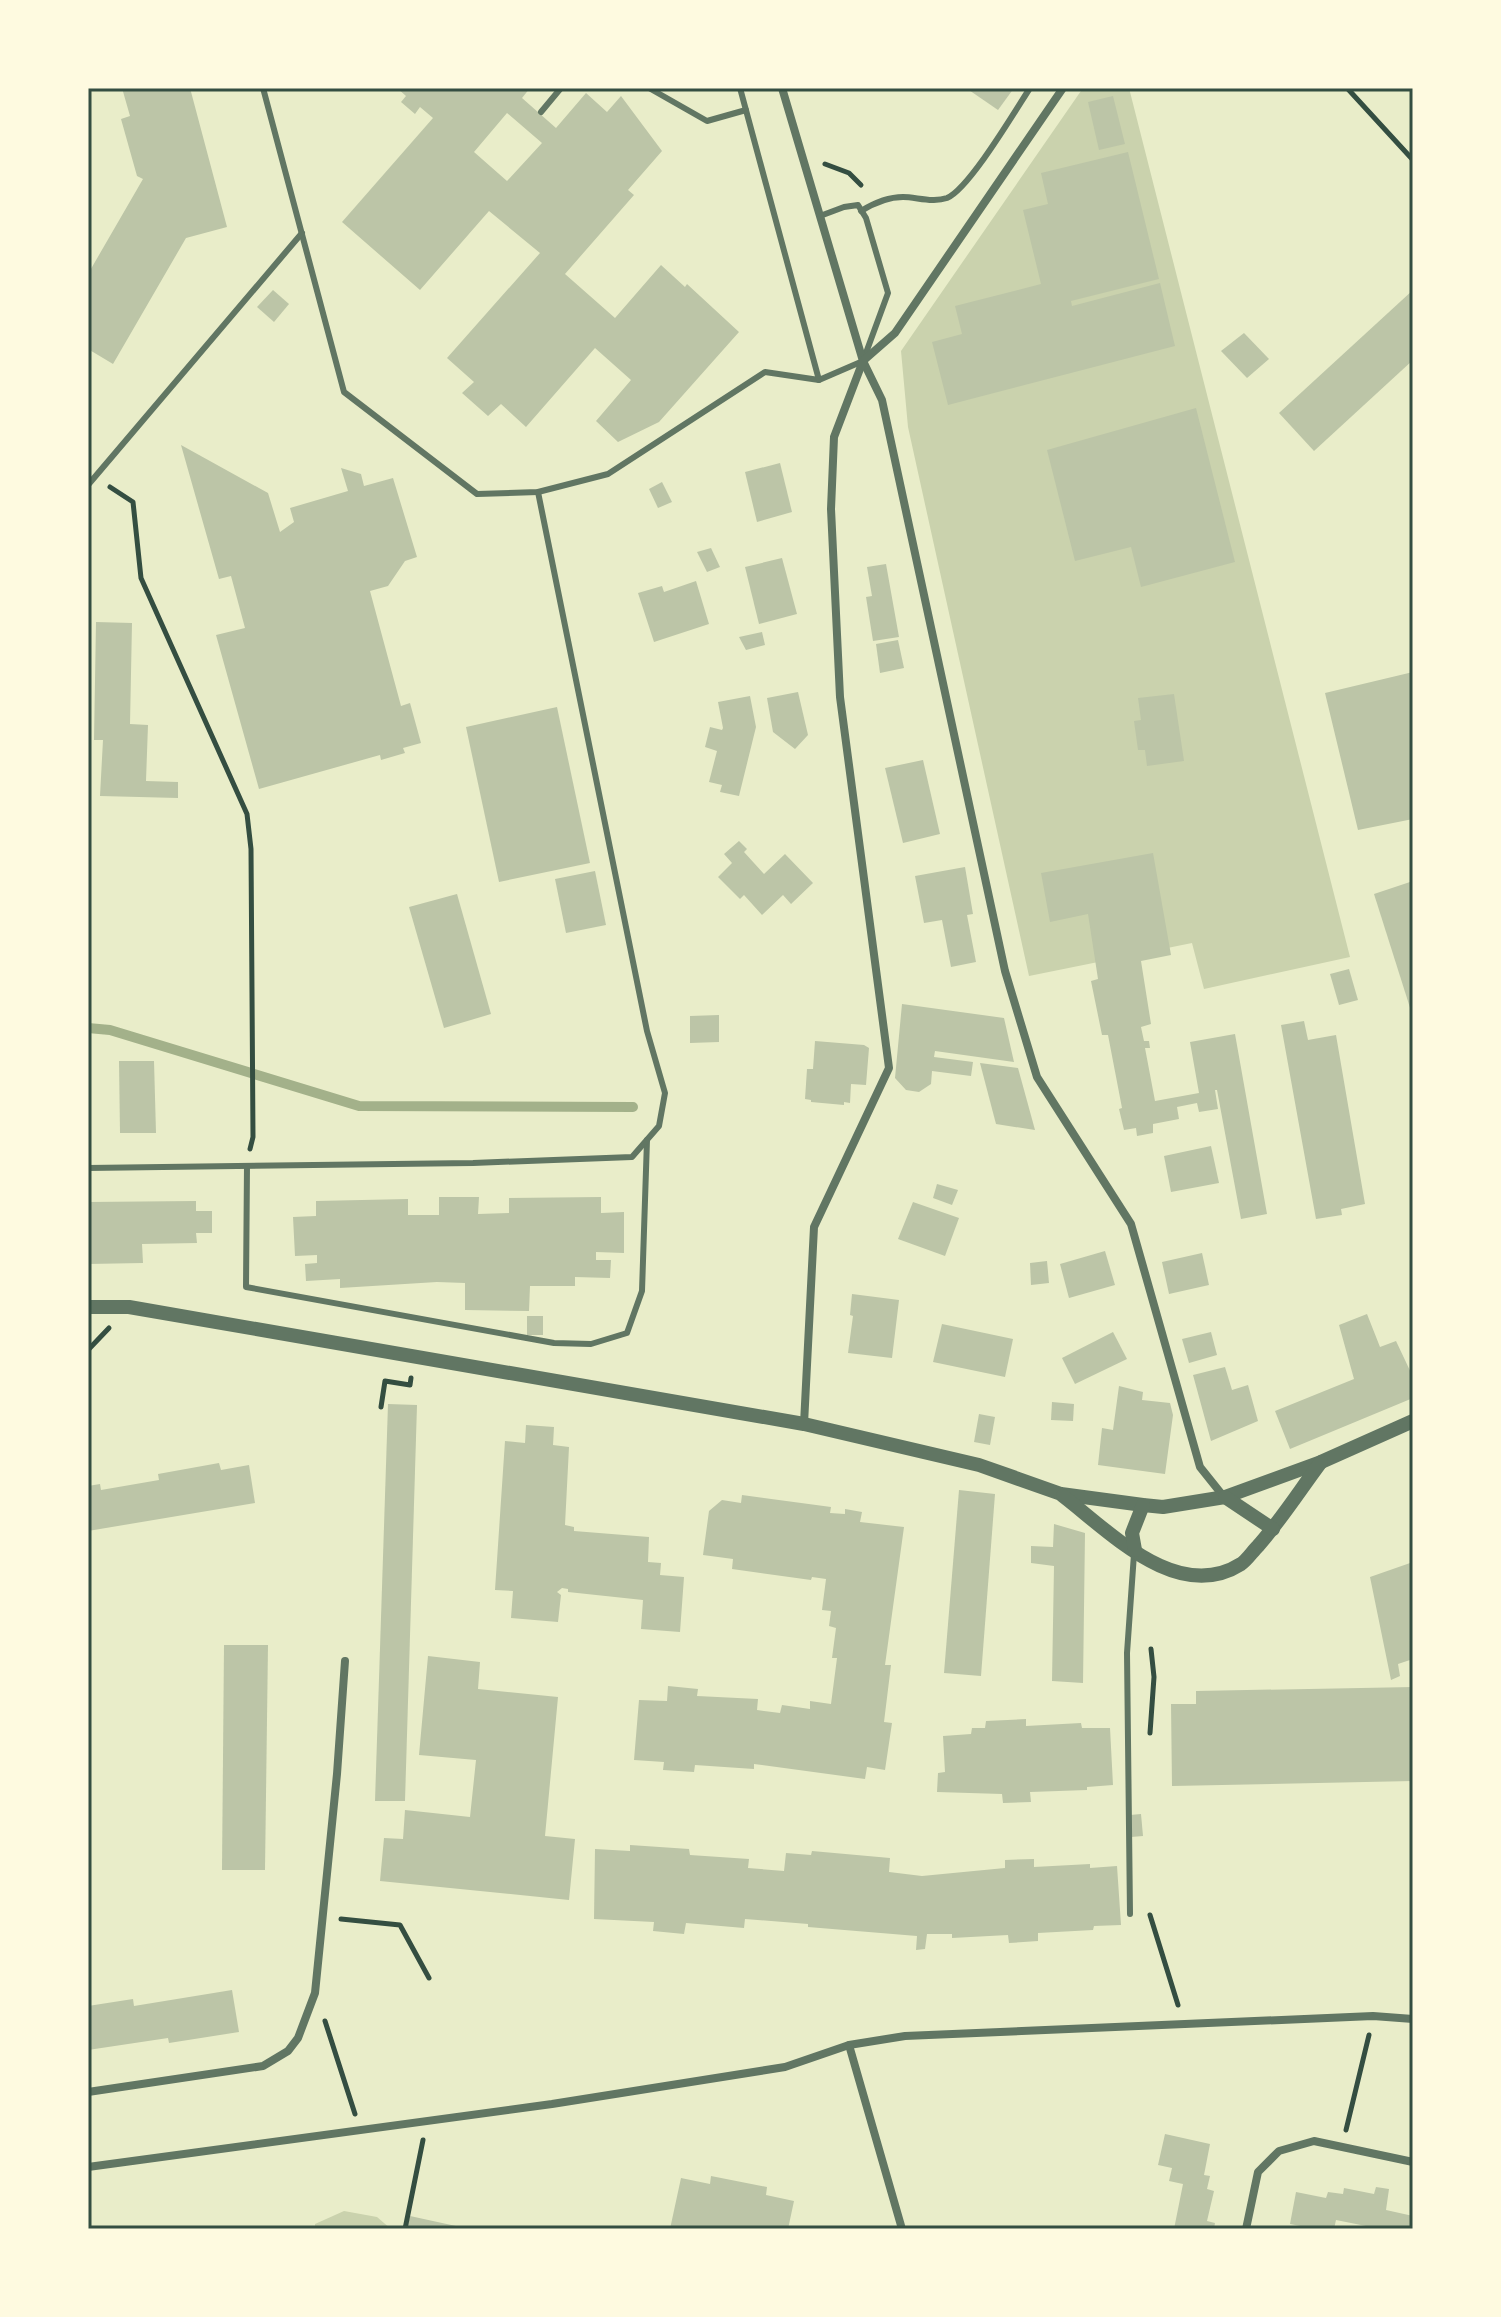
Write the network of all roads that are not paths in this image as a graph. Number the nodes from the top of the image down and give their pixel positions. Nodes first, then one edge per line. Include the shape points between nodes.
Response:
1 (263, 88) edge
2 (561, 88) edge
3 (649, 88) edge
4 (740, 88) edge
5 (782, 88) edge
6 (1030, 88) edge
7 (1063, 88) edge
8 (746, 110) junction
9 (541, 112) dead end
10 (861, 211) junction
11 (820, 216) junction
12 (302, 233) junction
13 (863, 361) junction
14 (819, 380) junction
15 (88, 485) edge
16 (538, 492) junction
17 (647, 1140) junction
18 (247, 1166) junction
19 (88, 1168) edge
20 (88, 1307) edge
21 (1413, 1421) edge
22 (804, 1424) junction
23 (1321, 1462) junction
24 (1061, 1494) junction
25 (1225, 1497) junction
26 (1143, 1505) junction
27 (1273, 1529) junction
28 (1135, 1550) junction
29 (345, 1661) dead end
30 (1130, 1914) dead end
31 (1413, 2019) edge
32 (849, 2045) junction
33 (88, 2092) edge
34 (1413, 2162) edge
35 (88, 2167) edge
36 (902, 2229) edge
37 (1246, 2229) edge

1 - 12 lane
2 - 9 lane
3 - 8 lane via 707,121
4 - 8 lane
5 - 11 street
6 - 10 lane via 957,192 945,199 878,201
7 - 13 street via 895,333
8 - 14 lane
10 - 11 lane via 858,205
10 - 13 lane via 888,293
11 - 13 street
12 - 15 lane
12 - 16 lane via 344,392 477,494
13 - 14 lane
13 - 22 street via 834,437 831,509 840,697 889,1068 814,1227
13 - 25 street via 882,400 1005,971 1037,1077 1131,1224 1200,1467
14 - 16 lane via 765,372 608,474
16 - 17 lane via 647,1031 665,1093 659,1126
17 - 18 lane via 632,1157
17 - 18 lane via 642,1291 627,1333 591,1344 554,1343 246,1287
18 - 19 lane
20 - 22 street via 129,1307
21 - 23 street
22 - 24 street via 979,1465
23 - 25 street
23 - 27 street
24 - 26 street
24 - 28 street
25 - 26 street
25 - 27 street
26 - 28 street via 1132,1533
27 - 28 street via 1242,1563 1217,1575 1159,1568
28 - 30 lane via 1128,1632
29 - 33 street via 315,1993 298,2038 263,2066
31 - 32 street via 1373,2016 905,2036
32 - 35 street via 785,2067
32 - 36 street
34 - 37 street via 1314,2141 1279,2151 1258,2172

